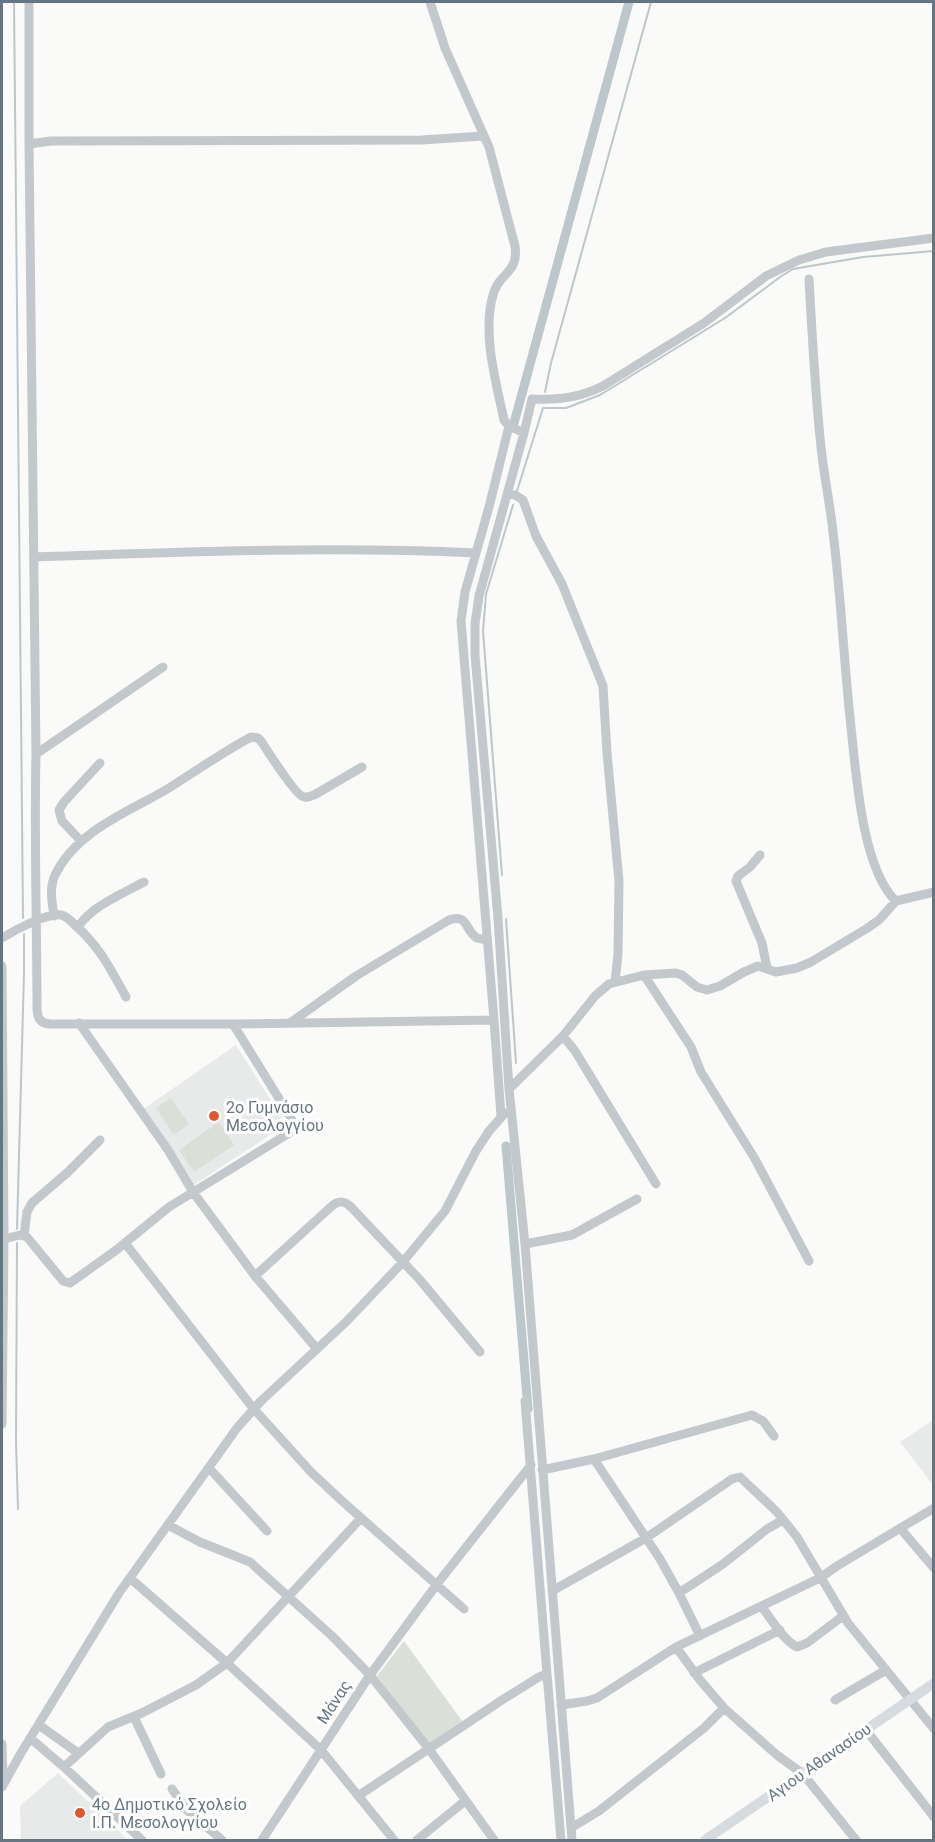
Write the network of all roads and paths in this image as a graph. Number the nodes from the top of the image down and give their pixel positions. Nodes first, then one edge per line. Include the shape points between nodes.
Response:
1 (29, 2) edge
2 (430, 2) edge
3 (484, 136) junction
4 (28, 144) junction
5 (933, 238) edge
6 (809, 279) dead end
7 (509, 426) junction
8 (525, 433) junction
9 (508, 494) junction
10 (476, 553) junction
11 (34, 557) junction
12 (163, 667) dead end
13 (36, 754) junction
14 (100, 762) dead end
15 (362, 767) dead end
16 (81, 842) junction
17 (760, 855) dead end
18 (144, 882) dead end
19 (933, 892) edge
20 (896, 901) junction
21 (54, 916) junction
22 (37, 922) junction
23 (78, 927) junction
24 (2, 938) edge
25 (487, 940) junction
26 (2, 966) edge
27 (767, 968) junction
28 (644, 975) junction
29 (615, 982) junction
30 (126, 997) dead end
31 (494, 1020) junction
32 (79, 1023) junction
33 (289, 1023) junction
34 (233, 1024) junction
35 (563, 1036) junction
36 (509, 1089) junction
37 (511, 1108) junction
38 (501, 1116) junction
39 (100, 1140) dead end
40 (3, 1154) edge
41 (656, 1184) dead end
42 (193, 1192) junction
43 (638, 1199) dead end
44 (24, 1236) junction
45 (4, 1239) junction
46 (125, 1243) junction
47 (525, 1244) junction
48 (809, 1261) dead end
49 (402, 1263) junction
50 (255, 1276) junction
51 (3, 1319) edge
52 (317, 1349) junction
53 (480, 1352) dead end
54 (525, 1401) dead end
55 (254, 1408) junction
56 (2, 1424) edge
57 (774, 1437) dead end
58 (594, 1459) junction
59 (531, 1465) junction
60 (209, 1468) junction
61 (542, 1470) junction
62 (933, 1508) edge
63 (361, 1518) junction
64 (783, 1520) junction
65 (168, 1525) junction
66 (900, 1528) junction
67 (267, 1532) dead end
68 (646, 1538) junction
69 (933, 1568) edge
70 (130, 1578) junction
71 (820, 1578) junction
72 (437, 1584) junction
73 (552, 1591) junction
74 (680, 1593) junction
75 (288, 1596) junction
76 (762, 1607) junction
77 (464, 1609) dead end
78 (843, 1616) junction
79 (780, 1630) junction
80 (700, 1636) junction
81 (676, 1647) junction
82 (227, 1663) junction
83 (886, 1670) junction
84 (694, 1673) junction
85 (547, 1674) junction
86 (370, 1675) junction
87 (933, 1683) edge
88 (835, 1700) dead end
89 (910, 1700) junction
90 (561, 1705) junction
91 (724, 1708) junction
92 (134, 1716) junction
93 (39, 1725) junction
94 (933, 1729) edge
95 (866, 1730) junction
96 (30, 1738) junction
97 (2, 1744) edge
98 (429, 1749) junction
99 (321, 1750) junction
100 (78, 1753) junction
101 (64, 1767) junction
102 (161, 1774) dead end
103 (803, 1774) junction
104 (2, 1785) edge
105 (172, 1789) dead end
106 (358, 1796) junction
107 (465, 1801) junction
108 (933, 1817) edge
109 (571, 1828) junction
110 (142, 1840) edge
111 (222, 1840) edge
112 (262, 1840) edge
113 (394, 1840) edge
114 (417, 1840) edge
115 (494, 1840) edge
116 (561, 1840) edge
117 (572, 1840) edge
118 (705, 1840) edge
119 (856, 1840) edge

1 - 4 street
2 - 3 street via 445,48
3 - 4 street
3 - 7 street via 516,255 493,294 489,328 504,419
4 - 11 street
5 - 8 street via 826,252 799,260 766,276 704,323 603,386 566,399 532,399
6 - 20 street via 813,368 859,794 878,873
7 - 8 street
7 - 10 street
8 - 9 street
9 - 29 street via 523,500 603,686 619,881
9 - 36 street via 479,596 475,640
10 - 11 street via 262,551
10 - 25 street via 463,601 462,635
11 - 13 street
12 - 13 street
13 - 22 street
14 - 16 street via 59,810 62,821
15 - 16 street via 316,794 302,796 261,741 251,737
16 - 21 street via 53,880
17 - 27 street via 736,881 762,944
18 - 23 street via 97,909
19 - 20 street
20 - 27 street via 867,929 805,965 775,972
21 - 22 street
21 - 23 street via 63,916
22 - 24 street
22 - 32 street via 38,1019 47,1024
23 - 30 street via 100,950
25 - 31 street
25 - 33 street via 476,937 461,919 449,920 356,976
26 - 40 street
27 - 28 street via 752,968 707,990 676,973
28 - 29 street
28 - 48 street via 756,1159
29 - 35 street via 595,996
31 - 33 street
31 - 38 street
32 - 34 street
32 - 42 street
33 - 34 street
34 - 42 street via 294,1126 289,1134
35 - 36 street
35 - 41 street
36 - 37 street
37 - 38 street
37 - 47 street
38 - 49 street via 476,1151 445,1211
39 - 44 street via 32,1203
40 - 45 street
42 - 46 street
42 - 50 street
43 - 47 street via 572,1235
44 - 45 street
44 - 46 street via 69,1284
45 - 51 street
46 - 55 street
47 - 61 street
49 - 50 street via 341,1201
49 - 52 street
49 - 53 street
50 - 52 street
51 - 56 street
52 - 55 street
54 - 59 street
55 - 60 street
55 - 63 street via 320,1481
57 - 58 street via 763,1420 752,1415
58 - 61 street
58 - 68 street
59 - 72 street, Μάνας
59 - 85 street
60 - 65 street
60 - 67 street
61 - 73 street
62 - 66 street
63 - 72 street
63 - 75 street
64 - 68 street via 744,1479 737,1477
64 - 71 street
64 - 74 street
65 - 70 street
65 - 75 street via 250,1562
66 - 69 street
66 - 71 street
68 - 73 street
68 - 74 street
70 - 82 street
70 - 93 street
71 - 76 street
71 - 78 street
72 - 77 street
72 - 86 street, Μάνας
73 - 90 street
74 - 80 street
75 - 82 street
75 - 86 street
76 - 79 street
76 - 80 street
78 - 79 street via 801,1646 794,1646
78 - 83 street
79 - 84 street
80 - 81 street
81 - 84 street
81 - 90 street via 597,1698
82 - 92 street via 196,1685
82 - 99 street
83 - 88 street
83 - 89 street
84 - 91 street
85 - 98 street
85 - 116 street
86 - 98 street
86 - 99 street, Μάνας
87 - 89 main road, Αγιου Αθανασίου
89 - 94 street
89 - 95 main road, Αγιου Αθανασίου
90 - 109 street
91 - 103 street
91 - 109 street via 599,1812
92 - 100 street via 108,1727
92 - 102 street
93 - 96 street
93 - 100 street
95 - 103 main road, Αγιου Αθανασίου
95 - 108 street
96 - 101 street
96 - 104 street
97 - 104 street
98 - 106 street
98 - 107 street
99 - 106 street
99 - 112 street, Μάνας
100 - 101 street
101 - 110 street
103 - 118 main road, Αγιου Αθανασίου
103 - 119 street
105 - 111 street via 187,1810
106 - 113 street
107 - 114 street
107 - 115 street
109 - 117 street

